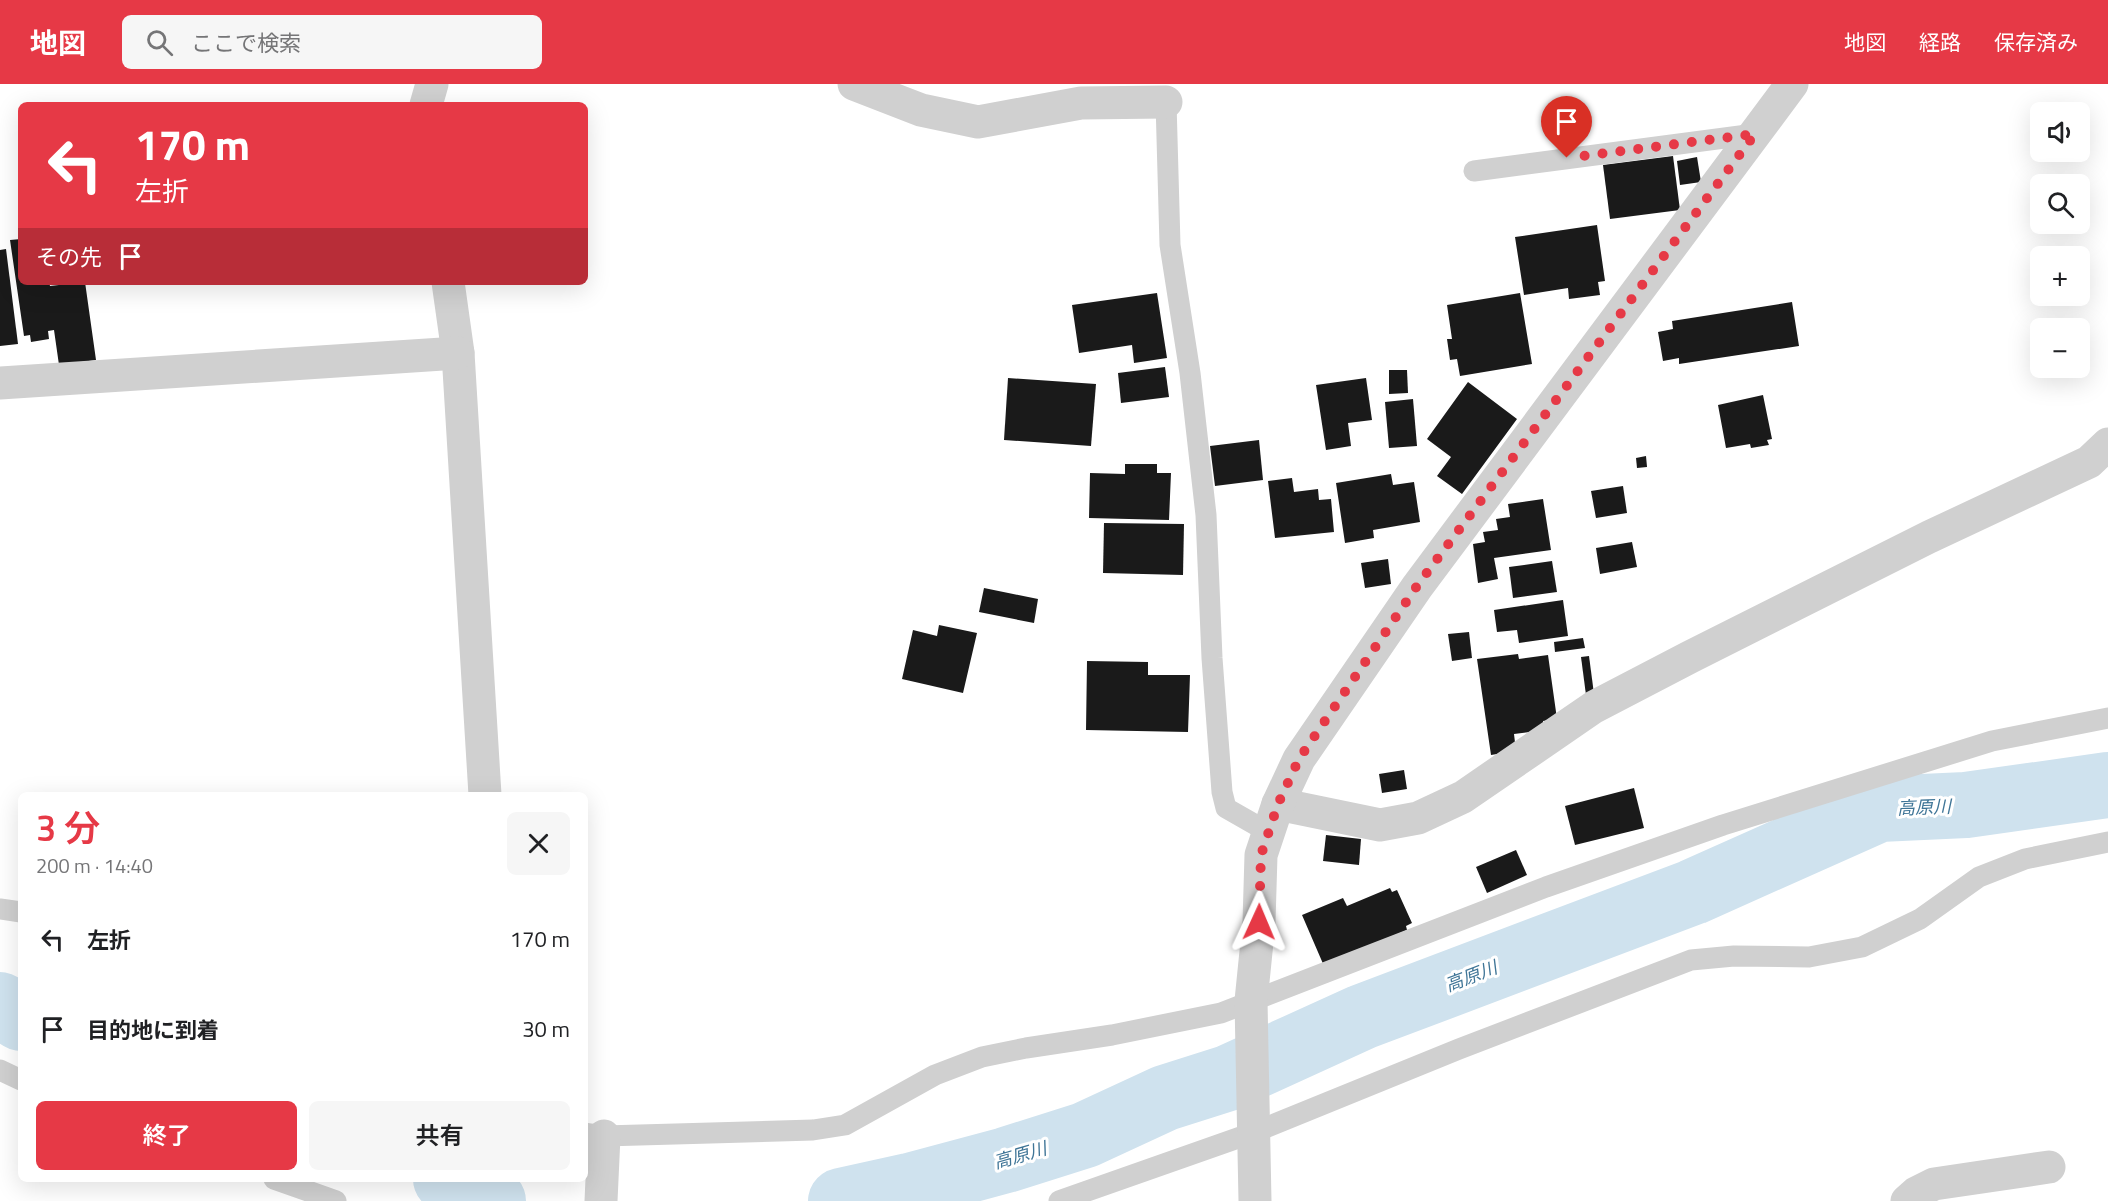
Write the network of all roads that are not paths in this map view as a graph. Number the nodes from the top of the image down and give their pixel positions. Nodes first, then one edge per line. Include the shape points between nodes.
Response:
1 (432, 84) edge
2 (854, 84) edge
3 (1792, 84) edge
4 (427, 102) edge
5 (1166, 102) joint
6 (1755, 134) junction
7 (1474, 171) dead end
8 (448, 285) edge
9 (458, 353) junction
10 (0, 383) edge
11 (2108, 444) edge
12 (2108, 718) edge
13 (485, 792) edge
14 (1273, 818) junction
15 (2108, 842) edge
16 (0, 909) edge
17 (18, 912) edge
18 (1252, 1008) junction
19 (0, 1070) edge
20 (18, 1079) edge
21 (1255, 1127) junction
22 (595, 1134) edge
23 (2049, 1167) dead end
24 (282, 1182) edge
25 (336, 1201) edge
26 (601, 1201) edge
27 (1059, 1201) edge
28 (1255, 1201) edge
29 (1907, 1201) edge

1 - 4 street
2 - 5 street via 921,110 978,122 1081,103
3 - 6 street
5 - 14 lane via 1170,245 1206,515 1222,792 1226,808
6 - 7 lane
6 - 14 street via 1417,586 1299,759
8 - 9 street
9 - 10 street
9 - 13 street
11 - 14 street via 2089,462 1919,542 1605,702 1463,797 1418,818 1380,825
12 - 18 lane via 1992,741 1724,825 1546,887
14 - 18 street via 1261,855
15 - 21 lane via 2025,858 1979,877 1920,919 1862,947 1809,957 1691,960
16 - 17 lane
18 - 21 street
18 - 22 lane via 982,1058 935,1075 844,1125 813,1130
19 - 20 lane
21 - 27 lane
21 - 28 street
22 - 26 street
23 - 29 street via 1934,1184
24 - 25 lane

